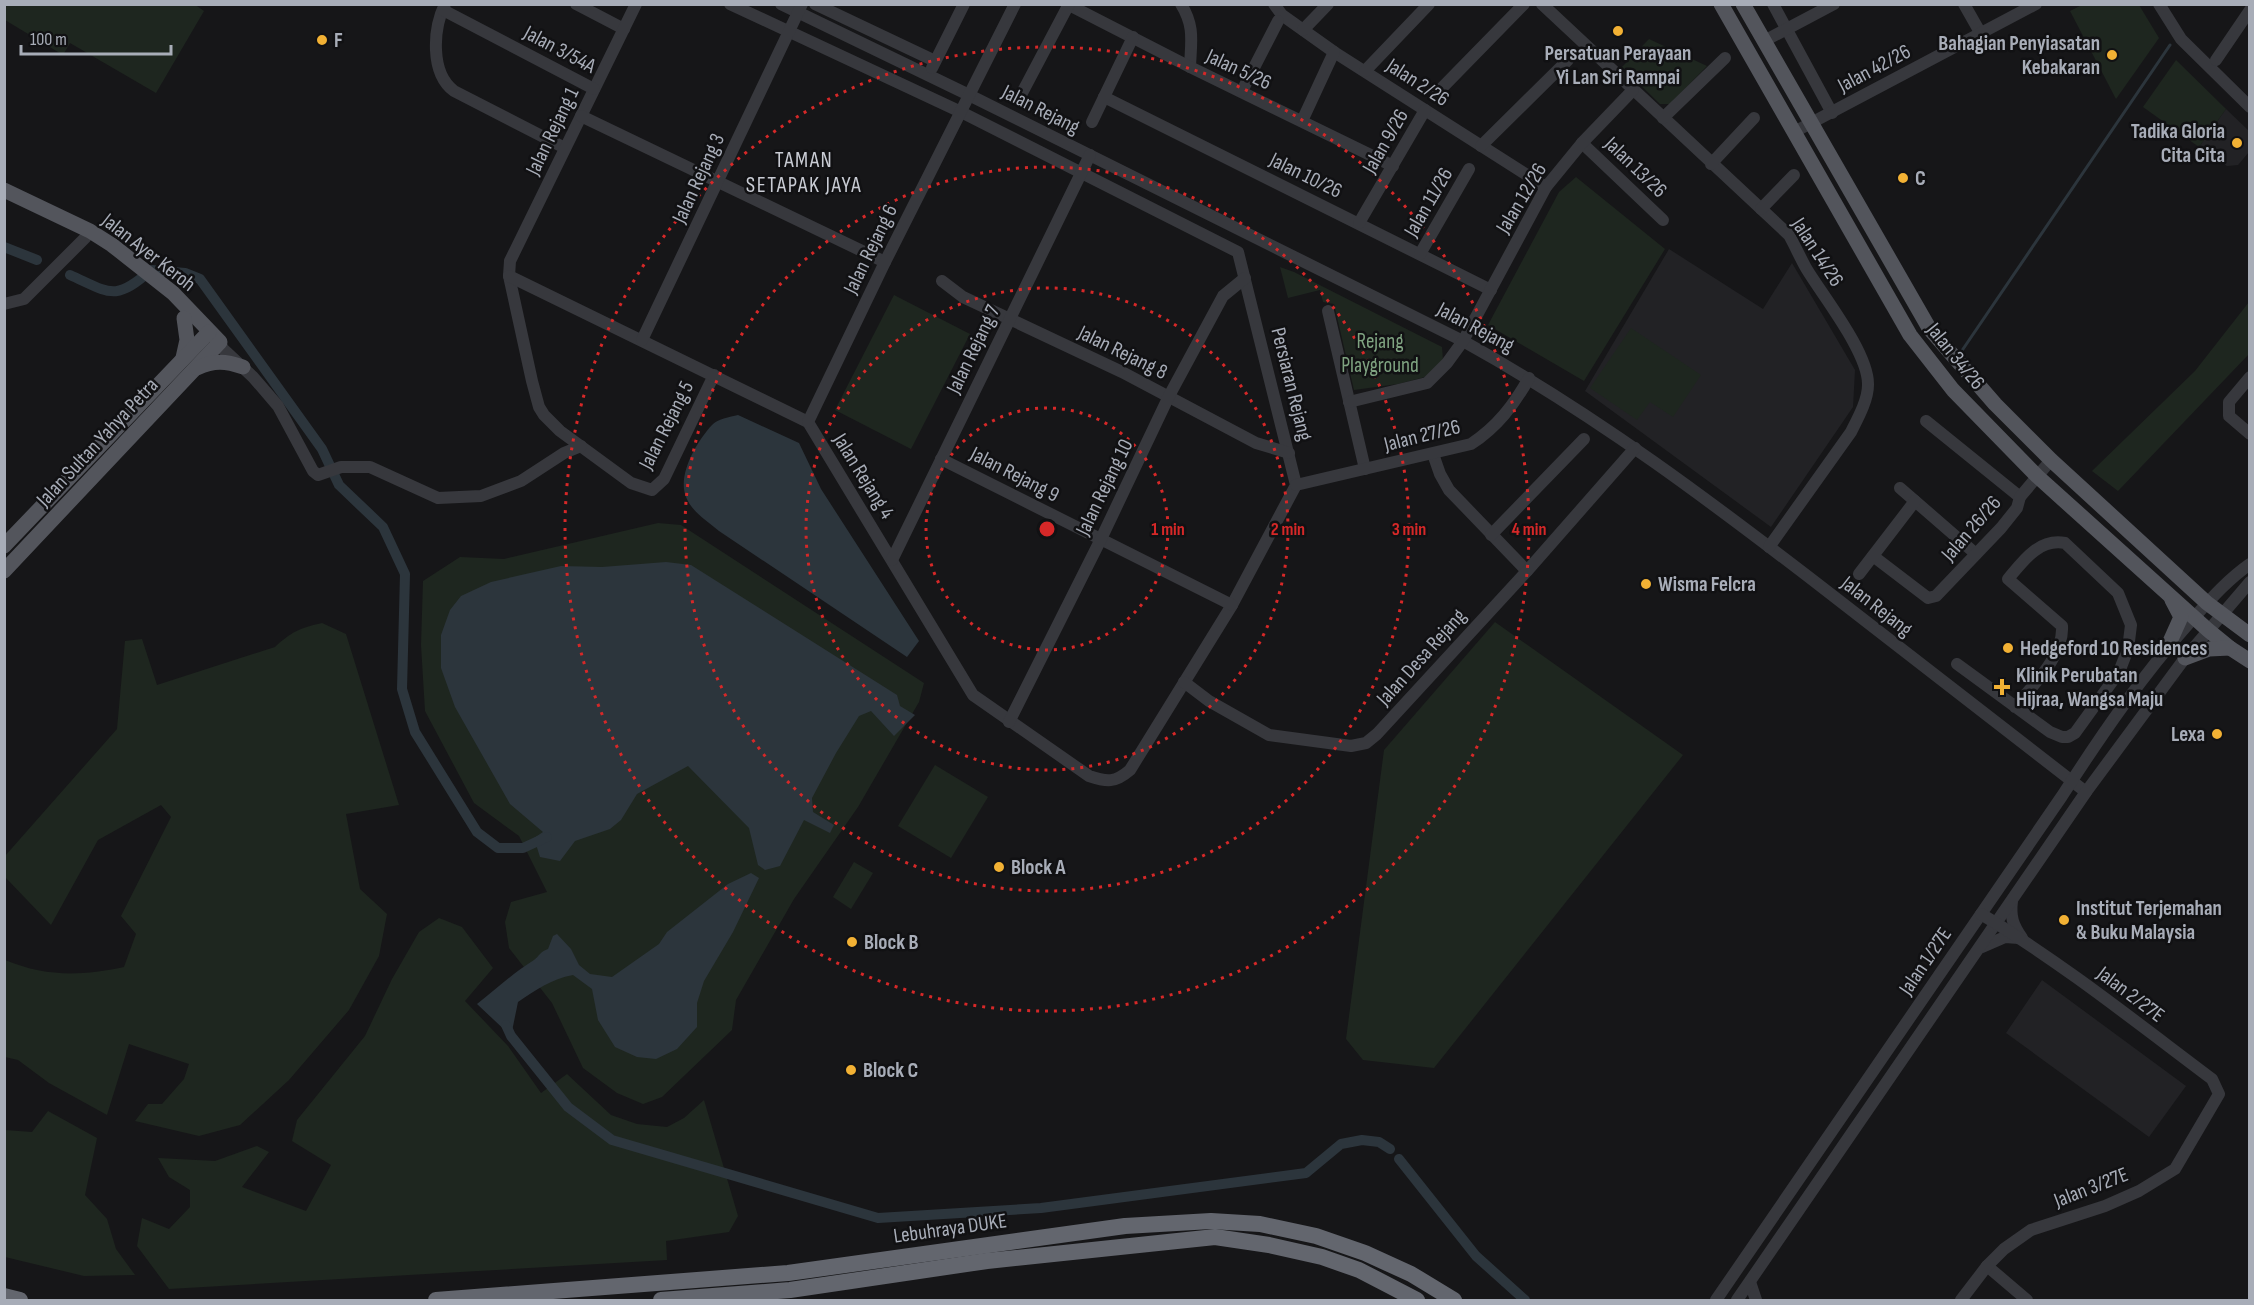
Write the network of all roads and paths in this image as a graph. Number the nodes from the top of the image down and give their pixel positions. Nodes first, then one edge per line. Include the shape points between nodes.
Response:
1 (576, 4) edge
2 (636, 4) edge
3 (730, 4) edge
4 (781, 4) edge
5 (815, 4) edge
6 (964, 4) edge
7 (1015, 4) edge
8 (1181, 4) edge
9 (1274, 4) edge
10 (1328, 4) edge
11 (1429, 4) edge
12 (1524, 4) edge
13 (1542, 4) edge
14 (1721, 4) edge
15 (1743, 4) edge
16 (1773, 4) edge
17 (1834, 4) edge
18 (1964, 4) edge
19 (2036, 4) edge
20 (2159, 4) edge
21 (1069, 5) edge
22 (444, 7) edge
23 (800, 8) edge
24 (2250, 10) edge
25 (1278, 21) dead end
26 (624, 29) junction
27 (1303, 30) junction
28 (1787, 30) junction
29 (789, 32) junction
30 (1981, 34) junction
31 (1133, 37) junction
32 (1764, 41) junction
33 (1334, 52) junction
34 (1725, 58) dead end
35 (1568, 60) dead end
36 (2216, 60) dead end
37 (935, 61) junction
38 (1190, 67) junction
39 (1365, 71) junction
40 (928, 75) junction
41 (594, 89) junction
42 (1634, 90) junction
43 (1242, 91) junction
44 (1022, 93) dead end
45 (1437, 94) dead end
46 (969, 95) junction
47 (1104, 97) junction
48 (2250, 107) edge
49 (1425, 110) junction
50 (961, 112) junction
51 (1832, 113) junction
52 (581, 116) junction
53 (1664, 118) junction
54 (1754, 118) dead end
55 (1302, 121) junction
56 (1092, 122) dead end
57 (1812, 123) junction
58 (1794, 132) junction
59 (1582, 142) junction
60 (1481, 146) junction
61 (565, 148) junction
62 (1090, 155) junction
63 (1711, 164) junction
64 (1393, 166) junction
65 (1469, 169) dead end
66 (1080, 174) junction
67 (1794, 175) dead end
68 (717, 182) junction
69 (1546, 187) junction
70 (4, 190) edge
71 (4, 198) edge
72 (1761, 209) junction
73 (1663, 220) dead end
74 (1359, 223) junction
75 (88, 234) junction
76 (1420, 254) junction
77 (885, 262) junction
78 (145, 274) junction
79 (509, 276) junction
80 (1245, 278) junction
81 (942, 281) dead end
82 (1491, 290) junction
83 (4, 304) edge
84 (1328, 310) dead end
85 (184, 318) junction
86 (1010, 319) junction
87 (642, 340) junction
88 (1463, 341) junction
89 (214, 342) junction
90 (188, 365) junction
91 (243, 367) junction
92 (714, 375) junction
93 (2250, 377) edge
94 (1529, 378) junction
95 (1169, 396) junction
96 (1349, 402) junction
97 (1926, 421) dead end
98 (808, 422) junction
99 (560, 431) junction
100 (2250, 434) edge
101 (1584, 439) dead end
102 (581, 446) junction
103 (1635, 448) junction
104 (1289, 453) junction
105 (1432, 454) junction
106 (557, 458) junction
107 (941, 459) junction
108 (2050, 460) junction
109 (1365, 469) junction
110 (2037, 476) junction
111 (1296, 485) junction
112 (1900, 488) dead end
113 (2020, 497) junction
114 (1915, 501) junction
115 (1491, 535) junction
116 (1101, 539) junction
117 (4, 546) edge
118 (1769, 546) junction
119 (1976, 554) junction
120 (1873, 556) junction
121 (892, 560) junction
122 (2250, 564) edge
123 (4, 571) edge
124 (1527, 571) junction
125 (1859, 574) dead end
126 (2250, 582) edge
127 (2167, 592) junction
128 (2207, 603) junction
129 (1232, 604) junction
130 (2222, 616) junction
131 (2194, 617) junction
132 (2208, 630) junction
133 (2250, 635) edge
134 (2168, 646) junction
135 (2230, 648) junction
136 (2185, 658) junction
137 (2250, 661) edge
138 (1957, 664) dead end
139 (1185, 682) junction
140 (2101, 697) junction
141 (1018, 706) junction
142 (2015, 707) junction
143 (994, 711) junction
144 (2118, 711) junction
145 (1013, 724) junction
146 (2072, 781) junction
147 (2086, 792) junction
148 (2012, 900) junction
149 (1981, 914) junction
150 (1996, 924) junction
151 (2022, 939) junction
152 (1979, 949) junction
153 (2219, 1094) joint
154 (1987, 1266) junction
155 (1750, 1282) junction
156 (1725, 1288) junction
157 (4, 1296) edge
158 (1741, 1299) edge
159 (20, 1300) edge
160 (436, 1300) edge
161 (661, 1300) edge
162 (1417, 1300) edge
163 (1454, 1300) edge
164 (1716, 1300) edge
165 (1756, 1300) edge
166 (1961, 1300) edge
167 (2027, 1300) edge

1 - 26 street
2 - 26 street, Jalan Rejang 1
3 - 29 street, Persiaran Rejang
4 - 23 street, Jalan Rejang
5 - 37 street
6 - 37 street
7 - 46 street, Jalan Rejang 6
8 - 38 street via 1192,31
9 - 27 street, Jalan 2/26
10 - 27 street
11 - 39 street
12 - 45 street
13 - 42 street, Jalan 14/26
14 - 58 main road, Jalan 34/26
15 - 32 main road, Jalan 34/26
16 - 28 street
17 - 28 street
18 - 30 street
19 - 30 street, Jalan 42/26
20 - 48 street via 2181,39
21 - 31 street, Jalan 5/26
21 - 44 street
22 - 41 street, Jalan 3/54A
22 - 61 street via 436,33 441,76 446,85
23 - 29 street, Jalan Rejang 3
23 - 40 street, Jalan Rejang
24 - 36 street
25 - 43 street
26 - 41 street, Jalan Rejang 1
27 - 33 street, Jalan 2/26
28 - 32 street
28 - 51 street
29 - 50 street, Persiaran Rejang
29 - 68 street, Jalan Rejang 3
30 - 51 street, Jalan 42/26
31 - 38 street, Jalan 5/26
31 - 47 street
32 - 57 main road, Jalan 34/26
33 - 39 street, Jalan 2/26
33 - 55 street
34 - 53 street
35 - 60 street
37 - 40 street
38 - 43 street, Jalan 5/26
39 - 49 street, Jalan 2/26
40 - 46 street, Jalan Rejang
41 - 52 street, Jalan Rejang 1
42 - 53 street, Jalan 14/26
42 - 59 street, Jalan 12/26
43 - 55 street, Jalan 5/26
46 - 50 street, Jalan Rejang 6
46 - 62 street, Jalan Rejang
47 - 56 street
47 - 74 street, Jalan 10/26
49 - 60 street, Jalan 2/26
49 - 64 street, Jalan 9/26
50 - 66 street, Persiaran Rejang
50 - 77 street, Jalan Rejang 6
51 - 57 street, Jalan 42/26
52 - 61 street, Jalan Rejang 1
52 - 68 street
53 - 63 street, Jalan 14/26
54 - 63 street
55 - 64 street, Jalan 5/26
57 - 58 street, Jalan 42/26
57 - 108 main road, Jalan 34/26 via 1929,328
58 - 110 main road, Jalan 34/26 via 1910,335 1953,390
59 - 69 street, Jalan 12/26
59 - 73 street, Jalan 13/26
60 - 69 street, Jalan 2/26
61 - 79 street, Jalan Rejang 1 via 510,261
62 - 66 street, Jalan Rejang 7
62 - 88 street, Jalan Rejang
63 - 72 street, Jalan 14/26
64 - 74 street, Jalan 9/26
65 - 76 street, Jalan 11/26
66 - 80 street, Persiaran Rejang via 1238,252
66 - 86 street, Jalan Rejang 7
67 - 72 street
68 - 77 street
68 - 87 street, Jalan Rejang 3
69 - 82 street, Jalan 12/26
70 - 75 main road, Jalan Ayer Keroh
71 - 75 main road, Jalan Ayer Keroh
72 - 118 street, Jalan 14/26 via 1789,235 1851,339 1868,386 1859,417 1842,447
74 - 76 street, Jalan 10/26
75 - 78 main road, Jalan Ayer Keroh
75 - 83 street via 24,299
76 - 82 street, Jalan 10/26
77 - 98 street, Jalan Rejang 6
78 - 85 main road, Jalan Ayer Keroh
78 - 89 main road, Jalan Ayer Keroh via 173,293
79 - 87 street, Jalan Rejang 4
79 - 99 street, Jalan Rejang 5 via 539,407
80 - 95 street, Jalan Rejang 10 via 1223,296
80 - 104 street, Persiaran Rejang
81 - 86 street, Jalan Rejang 8 via 963,297
82 - 88 street, Jalan 12/26
84 - 96 street
85 - 89 main road, Jalan Ayer Keroh
85 - 90 main road
86 - 95 street, Jalan Rejang 8
86 - 107 street, Jalan Rejang 7
87 - 92 street, Jalan Rejang 4
88 - 94 street, Jalan Rejang
88 - 96 street, Jalan 12/26 via 1427,383
89 - 90 main road, Jalan Sultan Yahya Petra
89 - 91 street, Jalan Ayer Keroh
90 - 91 main road via 226,361
90 - 117 main road, Jalan Sultan Yahya Petra
90 - 123 main road, Jalan Sultan Yahya Petra
91 - 106 street, Jalan Ayer Keroh via 278,406 315,474 341,467 370,467 438,498 481,496 521,481
92 - 98 street, Jalan Rejang 4
92 - 102 street, Jalan Rejang 5 via 664,479 652,490 632,483
93 - 100 street via 2229,402 2229,416
94 - 103 street, Jalan Rejang
94 - 105 street, Jalan 27/26 via 1510,410 1480,439
95 - 104 street, Jalan Rejang 8 via 1256,443
95 - 116 street, Jalan Rejang 10
96 - 109 street
97 - 113 street
98 - 121 street, Jalan Rejang 4
99 - 102 street, Jalan Rejang 5
99 - 106 street
101 - 115 street
102 - 106 street
103 - 118 street, Jalan Rejang
103 - 124 street, Jalan Desa Rejang
104 - 111 street, Persiaran Rejang
105 - 109 street, Jalan 27/26
105 - 115 street via 1449,490
107 - 116 street, Jalan Rejang 9
107 - 121 street, Jalan Rejang 7
108 - 110 street, Jalan 26/26
108 - 128 main road, Jalan 34/26
109 - 111 street, Jalan 27/26
110 - 113 street, Jalan 26/26
110 - 127 main road, Jalan 34/26
111 - 129 street
112 - 114 street
113 - 119 street, Jalan 26/26 via 2017,508
114 - 119 street
114 - 120 street
115 - 124 street
116 - 129 street, Jalan Rejang 9
116 - 141 street, Jalan Rejang 10
118 - 146 street, Jalan Rejang
119 - 120 street, Jalan 26/26 via 1936,596 1928,597
120 - 125 street
121 - 143 street, Jalan Rejang 4 via 968,689
122 - 128 street
124 - 139 street, Jalan Desa Rejang via 1366,743 1351,746 1269,735 1209,701
126 - 130 street
127 - 131 main road, Jalan 34/26
127 - 134 main road via 2181,617
128 - 130 main road, Jalan 34/26
128 - 131 street
129 - 139 street
130 - 132 street
130 - 133 main road, Jalan 34/26
131 - 132 main road, Jalan 34/26
131 - 134 street
132 - 135 main road, Jalan 34/26
132 - 136 street
134 - 144 street, Jalan 1/27E
135 - 136 main road via 2209,649
135 - 137 main road, Jalan 34/26
136 - 147 street, Jalan 1/27E
138 - 142 street
139 - 145 street, Jalan Rejang 4 via 1130,770 1111,782 1089,776
140 - 142 street via 2068,737 2050,732
140 - 142 street via 2119,672 2128,649 2131,625 2118,592 2065,543 2053,541 2037,548 2008,579 2062,626 2063,632 2049,663
140 - 144 street
141 - 143 street
141 - 145 street
143 - 145 street, Jalan Rejang 4
144 - 146 street, Jalan 1/27E
146 - 147 street, Jalan Rejang
146 - 149 street, Jalan 1/27E
147 - 148 street, Jalan 1/27E
148 - 150 street, Jalan 1/27E
148 - 151 street via 2012,922
149 - 150 street, Jalan 2/27E
149 - 156 street, Jalan 1/27E
150 - 151 street, Jalan 2/27E
150 - 152 street, Jalan 1/27E
151 - 152 street via 2005,937
151 - 153 street, Jalan 2/27E via 2212,1079
152 - 155 street, Jalan 1/27E
153 - 154 street, Jalan 3/27E via 2175,1169 2105,1206 2031,1230
154 - 166 street, Jalan 3/27E
154 - 167 street
155 - 158 street, Jalan 1/27E
155 - 165 street
156 - 158 street
156 - 164 street, Jalan 1/27E
157 - 159 highway
160 - 163 highway, Lebuhraya DUKE via 788,1273 1125,1226 1211,1221 1260,1224 1316,1236 1411,1274
161 - 162 highway, Lebuhraya DUKE via 790,1290 987,1261 1215,1237 1322,1257 1359,1270

